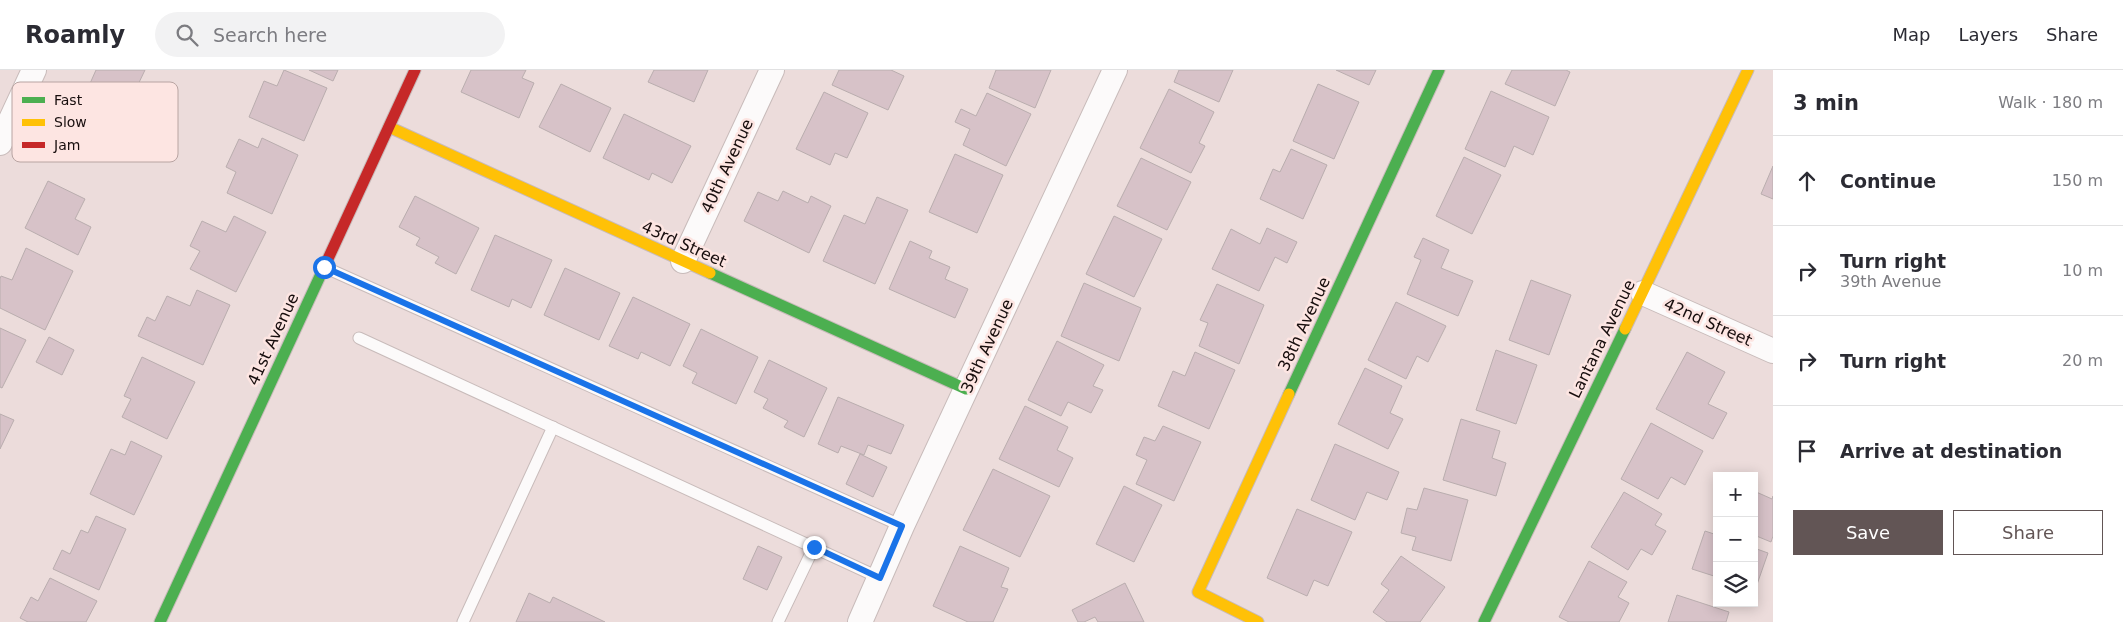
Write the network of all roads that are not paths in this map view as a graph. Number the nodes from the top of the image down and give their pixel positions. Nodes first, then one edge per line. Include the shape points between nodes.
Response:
1 (34, 70) edge
2 (415, 70) edge
3 (772, 70) edge
4 (1115, 70) edge
5 (1439, 70) edge
6 (1748, 70) edge
7 (28, 82) edge
8 (12, 117) edge
9 (389, 127) junction
10 (0, 143) edge
11 (683, 261) junction
12 (324, 267) junction
13 (1643, 293) junction
14 (360, 338) dead end
15 (1773, 351) edge
16 (966, 389) junction
17 (553, 427) junction
18 (902, 526) junction
19 (814, 547) junction
20 (880, 578) junction
21 (160, 622) edge
22 (463, 622) edge
23 (778, 622) edge
24 (860, 622) edge
25 (1258, 622) edge
26 (1484, 622) edge

1 - 7 street
2 - 9 street, 41st Avenue
3 - 11 street, 40th Avenue
4 - 16 street, 39th Avenue
5 - 25 street, 38th Avenue via 1198,592
6 - 13 street, Lantana Avenue
8 - 10 street
9 - 11 street, 43rd Street
9 - 12 street, 41st Avenue
11 - 16 street, 43rd Street
12 - 18 lane
12 - 21 street, 41st Avenue
13 - 15 street, 42nd Street
13 - 26 street, Lantana Avenue
14 - 17 lane
16 - 18 street, 39th Avenue
17 - 19 lane
17 - 22 lane
18 - 20 street, 39th Avenue
19 - 20 lane
19 - 23 lane
20 - 24 street, 39th Avenue

